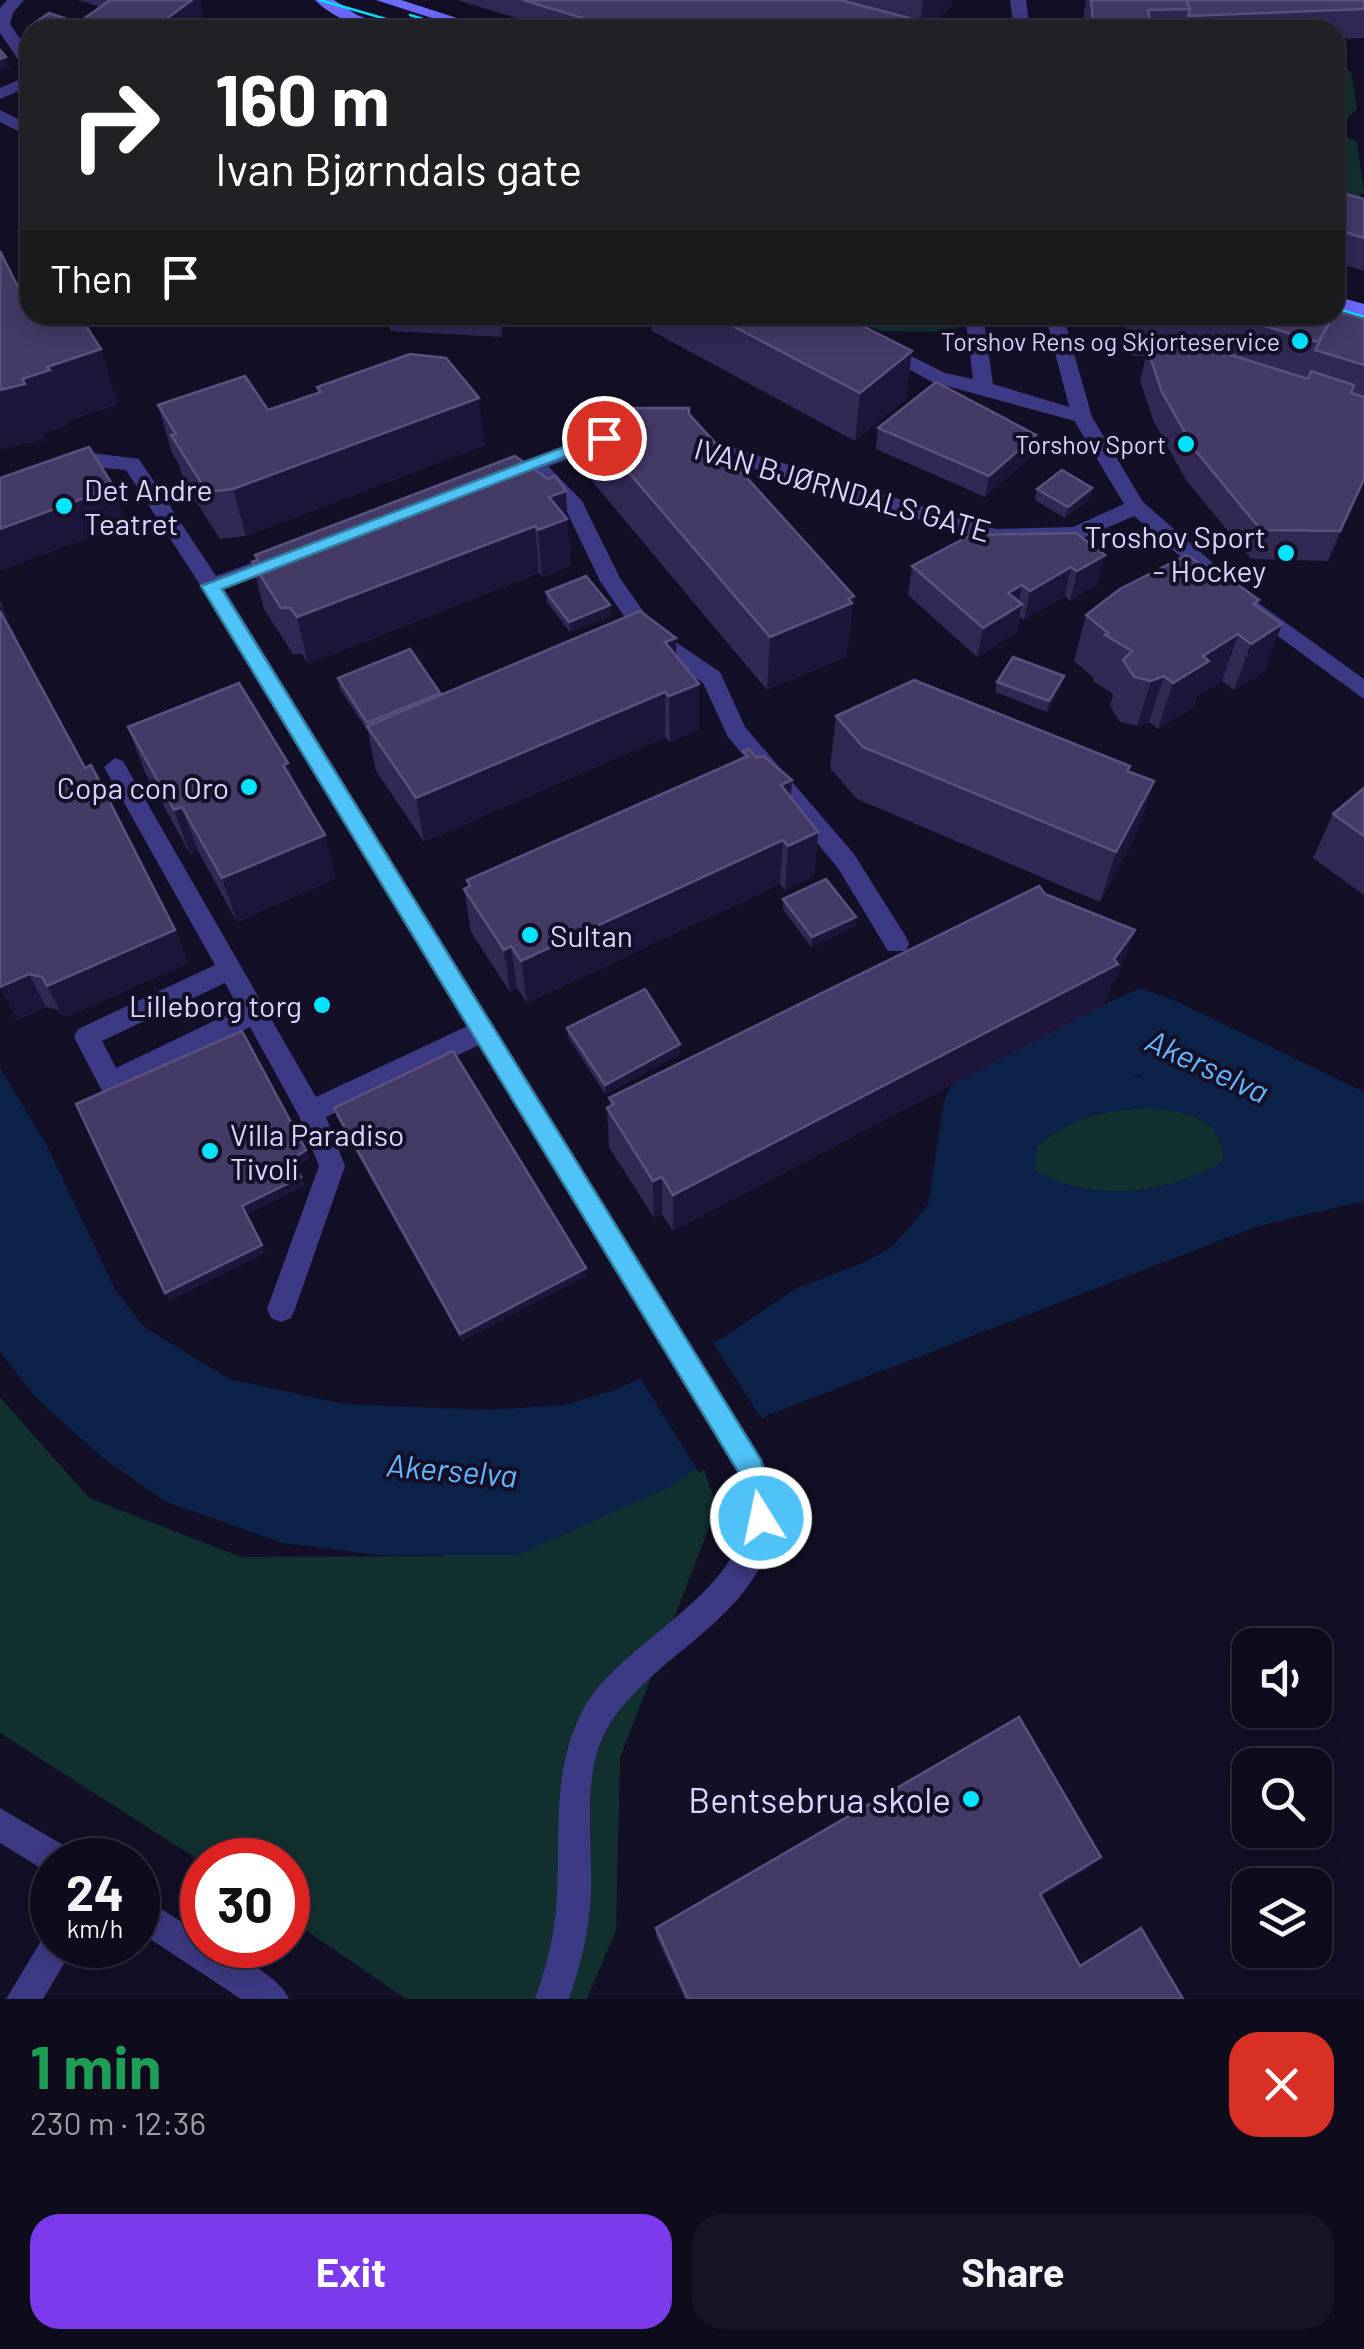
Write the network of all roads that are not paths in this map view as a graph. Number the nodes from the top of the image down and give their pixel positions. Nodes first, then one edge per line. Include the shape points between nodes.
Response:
1 (16, 0) edge
2 (323, 0) edge
3 (384, 0) edge
4 (1018, 0) edge
5 (1034, 0) edge
6 (358, 20) edge
7 (452, 20) edge
8 (20, 50) edge
9 (975, 325) edge
10 (1057, 325) edge
11 (860, 338) edge
12 (984, 388) junction
13 (1082, 417) junction
14 (638, 439) edge
15 (672, 440) edge
16 (534, 464) junction
17 (480, 485) edge
18 (0, 491) edge
19 (1136, 508) junction
20 (300, 552) edge
21 (211, 586) junction
22 (1364, 691) edge
23 (115, 767) dead end
24 (897, 944) dead end
25 (230, 969) junction
26 (255, 1013) junction
27 (482, 1030) junction
28 (311, 1112) junction
29 (281, 1308) dead end
30 (0, 1824) edge
31 (30, 1843) edge
32 (160, 1926) edge
33 (43, 1968) edge
34 (22, 1999) edge
35 (272, 1999) edge
36 (552, 1999) edge

1 - 8 street via 2,24
2 - 6 main road
3 - 7 main road
4 - 5 street
9 - 12 street
10 - 13 street
11 - 12 street via 939,378
12 - 13 street
13 - 19 street
14 - 16 street via 604,438
15 - 19 street, IVAN BJØRNDALS GATE via 994,536 1076,534
16 - 17 street
16 - 24 street via 575,506 611,581 647,633 712,678 736,730 846,861
18 - 21 street via 93,460 132,464
19 - 22 street
20 - 21 street
21 - 27 street
23 - 25 street
25 - 26 street
25 - 26 street via 87,1037 111,1083
26 - 28 street
27 - 28 street
27 - 36 street via 760,1493 761,1518 744,1564 709,1608 618,1688 586,1741 574,1799 572,1913
28 - 29 street via 332,1166
30 - 31 street
32 - 35 street
33 - 34 street

